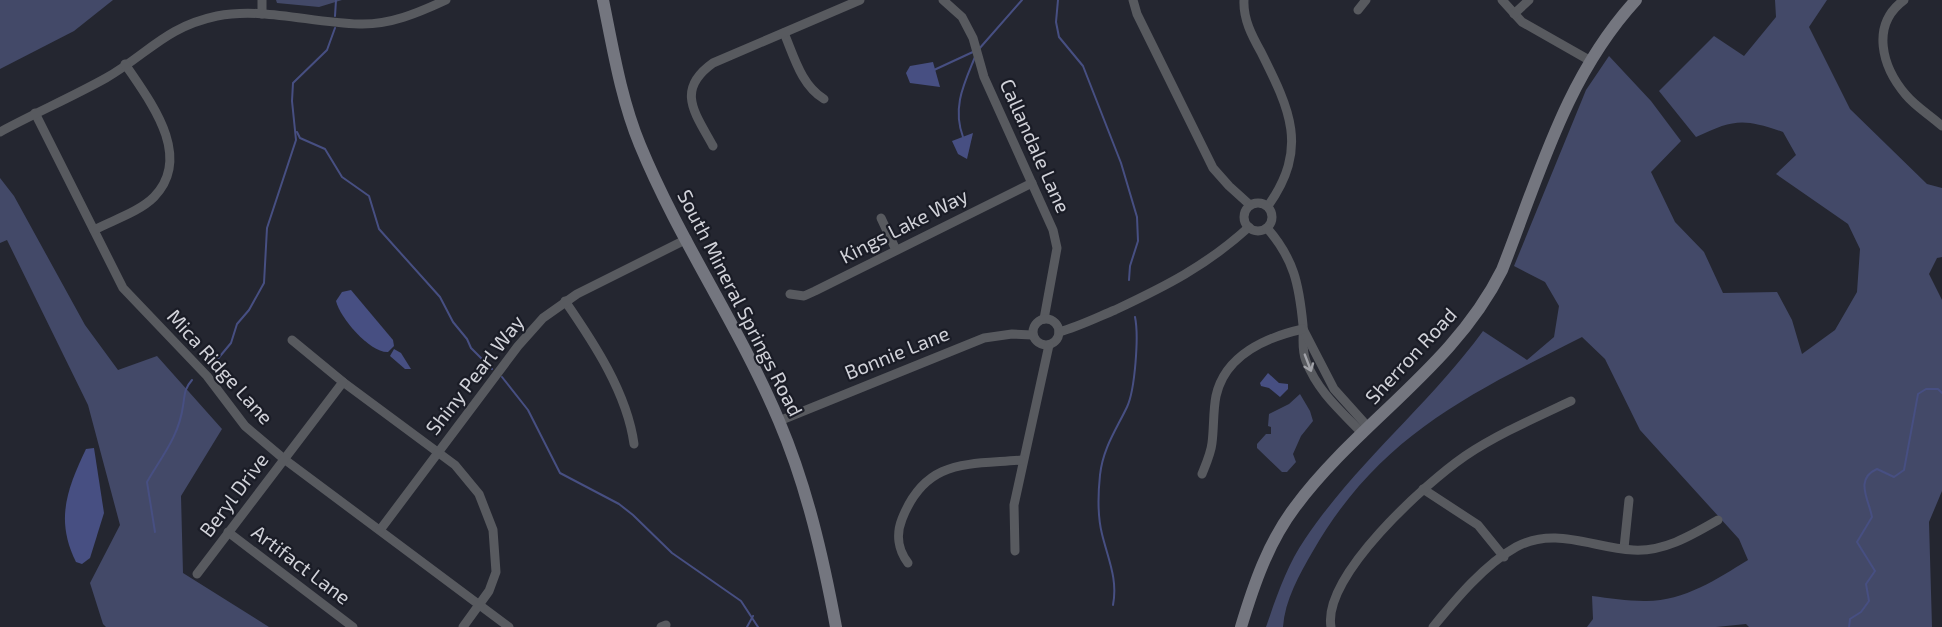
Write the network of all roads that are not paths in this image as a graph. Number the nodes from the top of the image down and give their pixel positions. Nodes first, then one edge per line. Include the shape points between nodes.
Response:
1 (261, 0) edge
2 (446, 0) edge
3 (603, 0) edge
4 (858, 0) edge
5 (943, 0) edge
6 (1132, 0) edge
7 (1244, 0) edge
8 (1365, 0) edge
9 (1503, 0) edge
10 (1529, 0) edge
11 (1636, 0) edge
12 (1904, 0) edge
13 (1358, 9) dead end
14 (261, 14) junction
15 (1514, 14) junction
16 (784, 33) junction
17 (1589, 60) junction
18 (125, 64) junction
19 (824, 99) dead end
20 (35, 113) junction
21 (1942, 126) edge
22 (0, 132) edge
23 (713, 146) dead end
24 (1032, 183) junction
25 (1250, 205) junction
26 (1268, 206) junction
27 (881, 218) dead end
28 (1249, 227) junction
29 (1267, 228) junction
30 (94, 230) junction
31 (687, 238) junction
32 (896, 250) junction
33 (790, 294) dead end
34 (565, 301) junction
35 (1044, 319) junction
36 (1303, 329) junction
37 (1059, 332) junction
38 (1032, 335) junction
39 (292, 339) dead end
40 (1049, 345) junction
41 (343, 382) junction
42 (1571, 401) dead end
43 (779, 421) junction
44 (1366, 431) junction
45 (634, 444) dead end
46 (438, 451) junction
47 (284, 459) junction
48 (1022, 460) junction
49 (1202, 474) dead end
50 (1424, 489) junction
51 (1629, 500) dead end
52 (1718, 520) dead end
53 (380, 530) junction
54 (228, 532) junction
55 (1624, 548) junction
56 (1015, 551) dead end
57 (1504, 557) junction
58 (908, 563) dead end
59 (197, 574) dead end
60 (480, 606) junction
61 (353, 627) edge
62 (463, 627) edge
63 (508, 627) edge
64 (836, 627) edge
65 (1240, 627) edge
66 (1331, 627) edge
67 (1433, 627) edge

1 - 14 street
2 - 14 street via 398,20 360,24
3 - 31 main road, South Mineral Springs Road via 634,129
4 - 16 street
5 - 24 street, Callandale Lane via 962,17 974,38 984,77
6 - 25 street via 1213,168
7 - 26 street via 1250,31 1287,108 1293,133 1286,176
8 - 13 street
9 - 15 street
10 - 15 street
11 - 17 main road, Sherron Road via 1611,27
12 - 21 street via 1886,21 1883,54 1906,96
14 - 18 street via 219,16 190,24 165,35
15 - 17 street
16 - 19 street via 806,83
16 - 23 street via 698,73 691,87 691,101
17 - 44 main road, Sherron Road via 1569,97 1502,270 1487,296 1452,346
18 - 20 street via 108,77
18 - 30 street via 164,130 170,151 169,170 156,195 142,207
20 - 22 street
20 - 30 street, Mica Ridge Lane
24 - 32 street, Kings Lake Way
24 - 35 street, Callandale Lane via 1057,248
25 - 26 street via 1259,202
25 - 28 street via 1244,217
26 - 29 street via 1272,219
27 - 32 street
28 - 29 street via 1258,231
28 - 37 street via 1198,269
29 - 36 street via 1292,262
30 - 47 street, Mica Ridge Lane via 123,288 207,376 245,426
31 - 34 street, Shiny Pearl Way
31 - 43 main road, South Mineral Springs Road
32 - 33 street, Kings Lake Way via 804,296
34 - 45 street via 613,380 627,413
34 - 46 street, Shiny Pearl Way via 518,346
35 - 37 street via 1053,321
35 - 38 street via 1036,322
36 - 44 street via 1301,342 1317,384
36 - 49 street via 1268,339 1233,365 1216,396 1212,446
37 - 40 street
38 - 40 street via 1040,344
38 - 43 street, Bonnie Lane via 984,338
39 - 41 street
40 - 48 street
41 - 46 street
41 - 47 street, Beryl Drive
42 - 50 street via 1483,445
43 - 64 main road, South Mineral Springs Road via 815,530
44 - 65 main road, Sherron Road via 1305,495 1280,530 1266,555
46 - 53 street, Shiny Pearl Way
46 - 60 street via 479,494 493,530 496,572
47 - 53 street, Mica Ridge Lane
47 - 54 street, Beryl Drive
48 - 56 street via 1014,505
48 - 58 street via 960,465 939,471 924,483 909,501 898,529 899,547
50 - 57 street via 1478,525
50 - 66 street via 1354,564 1333,600
51 - 55 street
52 - 55 street via 1672,544 1651,549
53 - 60 street, Mica Ridge Lane
54 - 59 street, Beryl Drive
54 - 61 street, Artifact Lane
55 - 57 street via 1552,538 1516,548
57 - 67 street via 1452,604
60 - 62 street
60 - 63 street, Mica Ridge Lane

